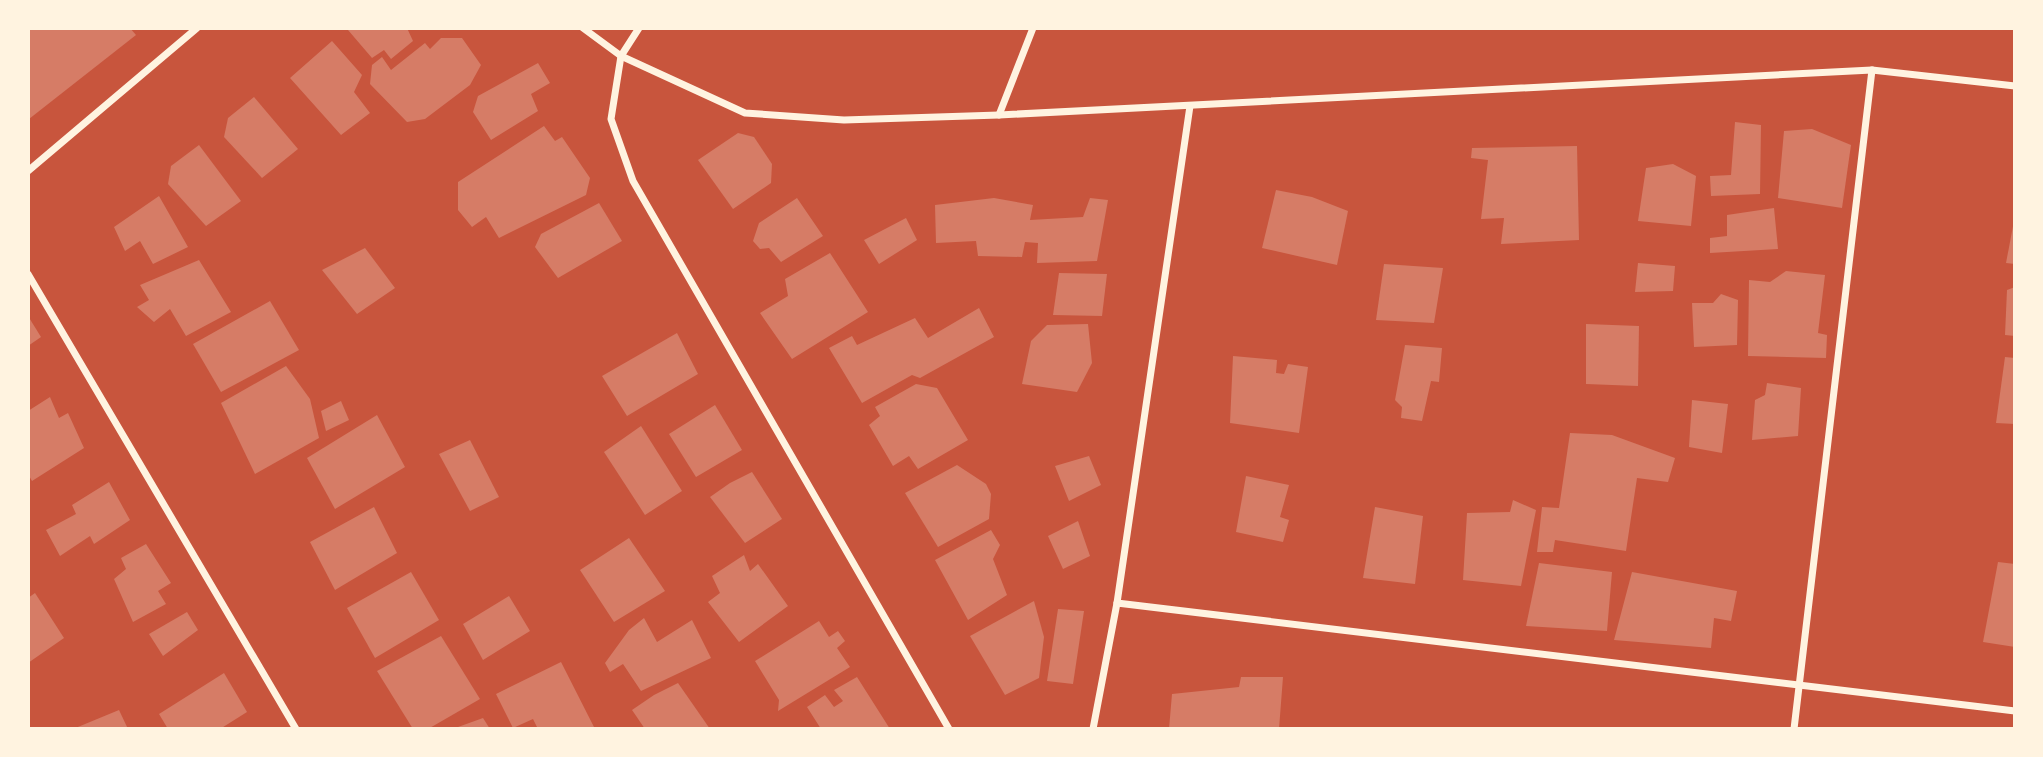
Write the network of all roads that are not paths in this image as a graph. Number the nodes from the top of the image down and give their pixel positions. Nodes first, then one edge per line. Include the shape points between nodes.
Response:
1 (197, 28) edge
2 (583, 28) edge
3 (639, 28) edge
4 (1033, 28) edge
5 (621, 56) junction
6 (1872, 70) junction
7 (2015, 86) edge
8 (1190, 106) junction
9 (999, 115) junction
10 (28, 171) edge
11 (28, 274) edge
12 (1117, 603) junction
13 (1800, 684) junction
14 (2015, 711) edge
15 (296, 729) edge
16 (950, 729) edge
17 (1093, 729) edge
18 (1794, 729) edge

1 - 10 street
2 - 5 street
3 - 5 street
4 - 9 street
5 - 9 street via 745,113 844,120
5 - 16 street via 611,119 633,181
6 - 7 street
6 - 8 street
6 - 13 street
8 - 9 street
8 - 12 street
11 - 15 street
12 - 13 street
12 - 17 street
13 - 14 street
13 - 18 street

